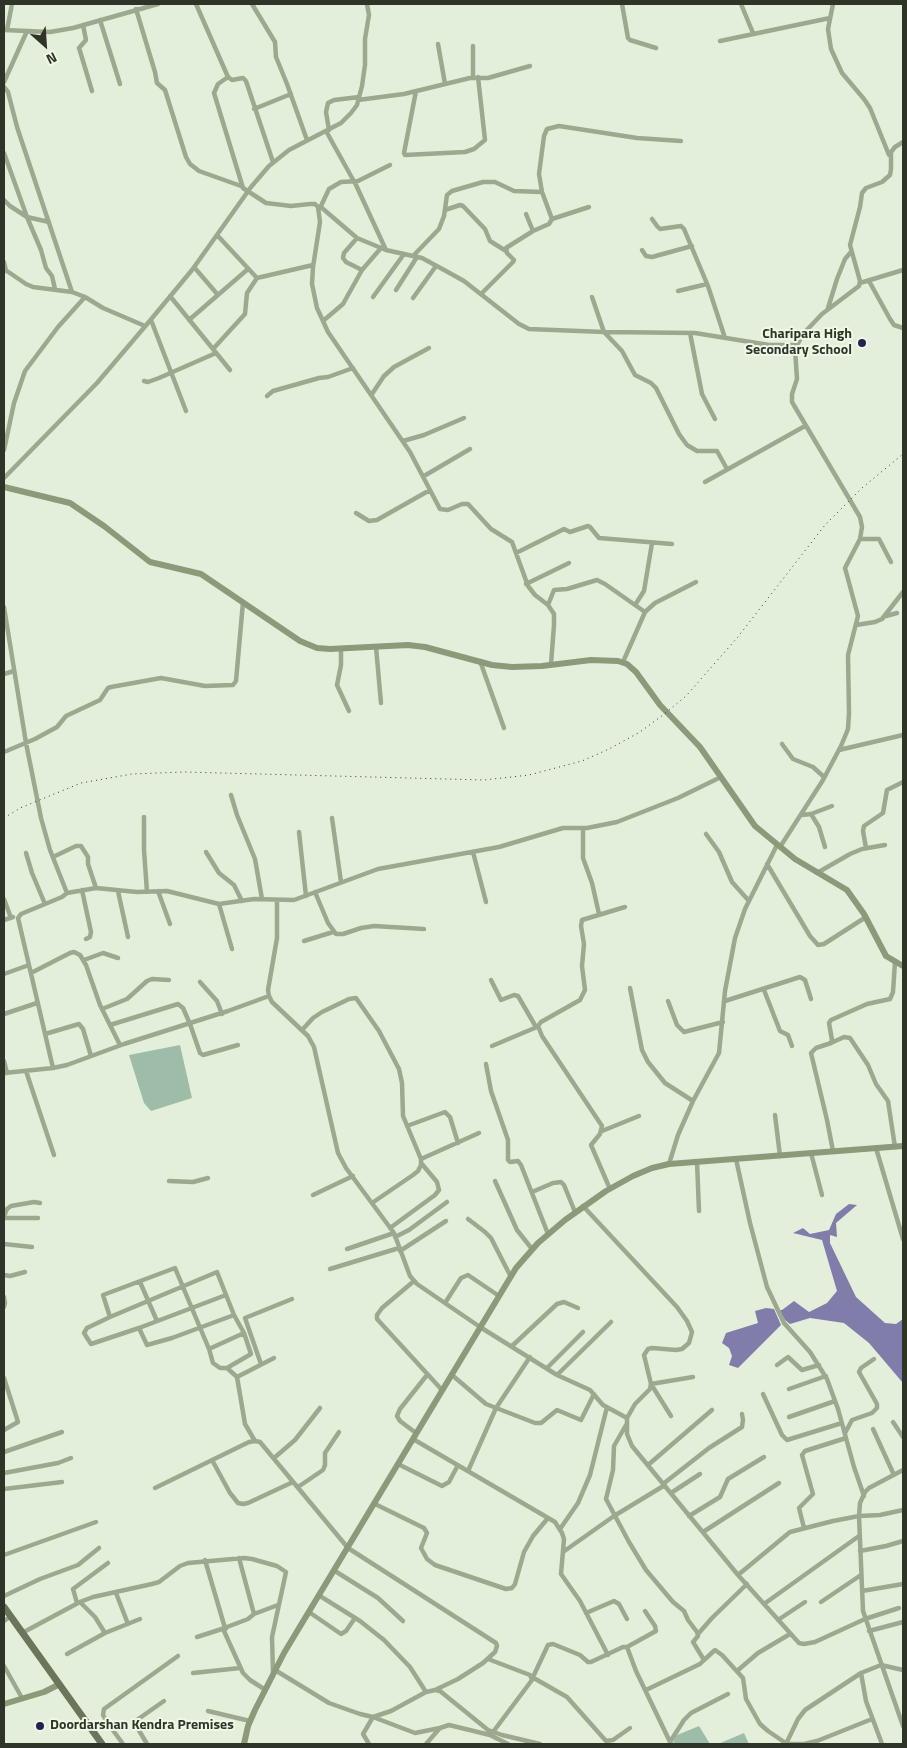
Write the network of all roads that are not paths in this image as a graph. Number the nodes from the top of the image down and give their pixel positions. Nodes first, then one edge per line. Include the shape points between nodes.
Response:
1 (12, 4) edge
2 (130, 4) edge
3 (158, 4) edge
4 (196, 4) edge
5 (252, 4) edge
6 (367, 4) edge
7 (622, 4) edge
8 (741, 4) edge
9 (833, 4) edge
10 (135, 10) junction
11 (830, 18) junction
12 (100, 20) junction
13 (82, 25) junction
14 (5, 30) edge
15 (27, 31) junction
16 (753, 33) junction
17 (720, 41) dead end
18 (438, 44) dead end
19 (473, 46) dead end
20 (656, 48) dead end
21 (530, 66) dead end
22 (228, 77) junction
23 (476, 77) junction
24 (4, 82) edge
25 (120, 84) dead end
26 (445, 84) junction
27 (4, 87) edge
28 (92, 91) dead end
29 (416, 91) junction
30 (291, 94) junction
31 (359, 98) junction
32 (254, 109) junction
33 (328, 130) junction
34 (307, 140) junction
35 (681, 141) dead end
36 (903, 142) edge
37 (4, 153) edge
38 (890, 156) junction
39 (273, 162) junction
40 (390, 166) dead end
41 (354, 182) junction
42 (242, 186) junction
43 (247, 192) junction
44 (542, 192) junction
45 (4, 200) edge
46 (319, 207) junction
47 (589, 207) dead end
48 (445, 210) junction
49 (526, 214) dead end
50 (27, 217) junction
51 (552, 219) junction
52 (652, 219) dead end
53 (49, 222) junction
54 (534, 231) junction
55 (218, 235) junction
56 (357, 238) junction
57 (692, 246) junction
58 (384, 249) junction
59 (642, 250) dead end
60 (506, 251) junction
61 (851, 252) junction
62 (404, 254) junction
63 (415, 256) junction
64 (4, 262) edge
65 (313, 265) junction
66 (436, 266) junction
67 (194, 267) junction
68 (248, 269) junction
69 (5, 270) edge
70 (362, 270) junction
71 (903, 270) edge
72 (257, 278) junction
73 (869, 281) junction
74 (707, 284) junction
75 (860, 284) junction
76 (56, 289) junction
77 (396, 290) dead end
78 (678, 291) dead end
79 (72, 292) junction
80 (481, 294) junction
81 (218, 295) junction
82 (170, 296) junction
83 (85, 297) junction
84 (374, 297) dead end
85 (592, 297) dead end
86 (413, 298) dead end
87 (828, 310) junction
88 (151, 320) junction
89 (189, 320) junction
90 (323, 321) junction
91 (146, 326) junction
92 (903, 328) edge
93 (604, 332) junction
94 (690, 333) junction
95 (725, 338) junction
96 (796, 345) junction
97 (429, 348) dead end
98 (215, 351) junction
99 (354, 368) junction
100 (230, 370) dead end
101 (172, 372) junction
102 (144, 381) dead end
103 (372, 394) junction
104 (267, 396) dead end
105 (186, 411) dead end
106 (464, 418) dead end
107 (716, 419) dead end
108 (805, 426) junction
109 (5, 432) edge
110 (403, 441) junction
111 (470, 449) dead end
112 (4, 450) edge
113 (727, 469) junction
114 (424, 476) junction
115 (4, 478) edge
116 (705, 482) dead end
117 (4, 487) edge
118 (430, 490) junction
119 (356, 513) dead end
120 (860, 539) junction
121 (652, 543) junction
122 (672, 544) dead end
123 (516, 552) junction
124 (891, 562) dead end
125 (569, 563) dead end
126 (696, 582) dead end
127 (526, 584) junction
128 (903, 592) edge
129 (243, 602) junction
130 (548, 605) junction
131 (635, 605) junction
132 (4, 608) edge
133 (645, 612) junction
134 (897, 612) dead end
135 (885, 617) junction
136 (5, 621) edge
137 (856, 625) junction
138 (376, 646) junction
139 (341, 649) junction
140 (480, 662) junction
141 (623, 662) junction
142 (551, 664) junction
143 (14, 671) junction
144 (4, 674) edge
145 (381, 703) dead end
146 (349, 711) dead end
147 (504, 728) dead end
148 (903, 735) edge
149 (26, 743) junction
150 (782, 744) dead end
151 (839, 750) junction
152 (4, 752) edge
153 (721, 777) junction
154 (824, 777) junction
155 (903, 782) edge
156 (232, 796) dead end
157 (832, 806) dead end
158 (811, 814) junction
159 (802, 815) junction
160 (144, 817) dead end
161 (332, 818) dead end
162 (585, 828) junction
163 (299, 832) dead end
164 (706, 834) dead end
165 (885, 845) dead end
166 (779, 846) junction
167 (825, 847) dead end
168 (866, 848) junction
169 (206, 852) dead end
170 (474, 852) junction
171 (26, 853) dead end
172 (53, 857) junction
173 (767, 864) junction
174 (817, 874) junction
175 (341, 882) junction
176 (96, 888) junction
177 (82, 890) junction
178 (118, 890) junction
179 (158, 891) junction
180 (147, 892) junction
181 (315, 892) junction
182 (67, 893) junction
183 (306, 896) junction
184 (4, 899) edge
185 (262, 899) junction
186 (277, 900) junction
187 (242, 901) junction
188 (749, 901) junction
189 (486, 902) dead end
190 (45, 904) junction
191 (219, 904) junction
192 (625, 907) dead end
193 (599, 914) junction
194 (19, 916) junction
195 (866, 917) junction
196 (12, 918) junction
197 (4, 920) edge
198 (170, 924) dead end
199 (424, 928) dead end
200 (333, 932) junction
201 (128, 937) dead end
202 (86, 939) dead end
203 (304, 941) dead end
204 (232, 949) dead end
205 (118, 958) dead end
206 (84, 960) junction
207 (894, 962) junction
208 (29, 965) junction
209 (903, 966) edge
210 (31, 973) junction
211 (4, 974) edge
212 (169, 980) dead end
213 (490, 980) dead end
214 (200, 982) dead end
215 (630, 988) dead end
216 (764, 990) junction
217 (269, 996) junction
218 (811, 999) dead end
219 (668, 1001) dead end
220 (725, 1001) junction
221 (38, 1003) junction
222 (102, 1009) junction
223 (4, 1014) edge
224 (222, 1014) junction
225 (723, 1022) junction
226 (190, 1024) junction
227 (110, 1025) junction
228 (537, 1026) junction
229 (302, 1030) junction
230 (45, 1034) junction
231 (831, 1043) junction
232 (120, 1045) junction
233 (238, 1045) dead end
234 (492, 1046) dead end
235 (792, 1046) dead end
236 (91, 1056) junction
237 (4, 1061) edge
238 (486, 1064) dead end
239 (53, 1068) junction
240 (26, 1071) junction
241 (6, 1073) edge
242 (693, 1101) junction
243 (774, 1115) dead end
244 (639, 1116) dead end
245 (407, 1126) junction
246 (602, 1131) junction
247 (479, 1134) dead end
248 (458, 1143) junction
249 (903, 1146) edge
250 (895, 1147) junction
251 (876, 1148) junction
252 (833, 1152) junction
253 (811, 1153) junction
254 (54, 1155) dead end
255 (780, 1156) junction
256 (736, 1159) junction
257 (421, 1161) junction
258 (697, 1162) junction
259 (668, 1164) junction
260 (353, 1176) junction
261 (208, 1178) dead end
262 (169, 1181) dead end
263 (495, 1181) dead end
264 (610, 1189) junction
265 (532, 1192) junction
266 (313, 1195) dead end
267 (822, 1195) dead end
268 (447, 1202) dead end
269 (40, 1203) dead end
270 (372, 1203) junction
271 (583, 1206) junction
272 (575, 1212) junction
273 (699, 1212) dead end
274 (4, 1217) edge
275 (38, 1218) dead end
276 (468, 1219) dead end
277 (446, 1221) dead end
278 (390, 1228) junction
279 (548, 1234) junction
280 (395, 1235) junction
281 (903, 1239) edge
282 (4, 1244) edge
283 (32, 1247) dead end
284 (347, 1249) dead end
285 (400, 1249) junction
286 (532, 1249) junction
287 (330, 1269) dead end
288 (25, 1272) dead end
289 (4, 1275) edge
290 (511, 1277) junction
291 (414, 1281) junction
292 (140, 1282) junction
293 (183, 1287) junction
294 (226, 1295) junction
295 (499, 1296) junction
296 (4, 1297) edge
297 (292, 1299) dead end
298 (148, 1302) junction
299 (445, 1303) junction
300 (4, 1307) edge
301 (192, 1308) junction
302 (578, 1308) dead end
303 (234, 1315) junction
304 (110, 1317) junction
305 (157, 1321) junction
306 (611, 1322) dead end
307 (199, 1327) junction
308 (480, 1327) junction
309 (139, 1328) junction
310 (582, 1332) dead end
311 (244, 1333) junction
312 (512, 1346) junction
313 (209, 1349) junction
314 (530, 1357) junction
315 (274, 1358) dead end
316 (874, 1359) dead end
317 (261, 1364) junction
318 (777, 1365) dead end
319 (819, 1365) junction
320 (227, 1368) junction
321 (547, 1368) junction
322 (427, 1375) junction
323 (452, 1375) junction
324 (557, 1375) junction
325 (826, 1376) junction
326 (237, 1377) junction
327 (693, 1377) dead end
328 (4, 1379) edge
329 (651, 1384) junction
330 (789, 1389) dead end
331 (442, 1390) junction
332 (594, 1394) junction
333 (763, 1394) dead end
334 (835, 1401) junction
335 (607, 1407) junction
336 (320, 1408) dead end
337 (496, 1408) junction
338 (712, 1410) dead end
339 (742, 1414) dead end
340 (671, 1416) dead end
341 (789, 1417) dead end
342 (627, 1418) junction
343 (894, 1422) dead end
344 (842, 1423) junction
345 (626, 1424) junction
346 (873, 1429) dead end
347 (4, 1430) edge
348 (62, 1432) dead end
349 (339, 1432) dead end
350 (414, 1436) junction
351 (845, 1436) junction
352 (903, 1437) edge
353 (255, 1441) junction
354 (4, 1452) edge
355 (71, 1458) dead end
356 (274, 1458) junction
357 (764, 1458) dead end
358 (212, 1460) junction
359 (398, 1464) junction
360 (458, 1465) junction
361 (648, 1465) junction
362 (903, 1470) edge
363 (468, 1471) junction
364 (4, 1473) edge
365 (700, 1474) dead end
366 (894, 1475) junction
367 (62, 1482) dead end
368 (293, 1482) junction
369 (779, 1483) dead end
370 (664, 1484) junction
371 (155, 1488) dead end
372 (298, 1488) junction
373 (4, 1489) edge
374 (671, 1493) junction
375 (864, 1496) junction
376 (375, 1504) junction
377 (903, 1510) edge
378 (614, 1516) junction
379 (689, 1516) junction
380 (859, 1516) junction
381 (548, 1518) junction
382 (96, 1522) dead end
383 (560, 1528) junction
384 (804, 1528) junction
385 (703, 1532) junction
386 (859, 1536) junction
387 (903, 1541) edge
388 (99, 1548) dead end
389 (348, 1548) junction
390 (860, 1551) junction
391 (563, 1552) junction
392 (4, 1555) edge
393 (239, 1558) junction
394 (205, 1560) junction
395 (108, 1563) dead end
396 (335, 1571) junction
397 (738, 1574) junction
398 (861, 1575) junction
399 (747, 1584) junction
400 (903, 1584) edge
401 (862, 1591) junction
402 (116, 1593) junction
403 (4, 1596) edge
404 (320, 1596) junction
405 (805, 1602) dead end
406 (821, 1602) dead end
407 (79, 1603) junction
408 (764, 1604) junction
409 (278, 1605) junction
410 (4, 1607) edge
411 (899, 1608) dead end
412 (645, 1611) dead end
413 (309, 1612) junction
414 (586, 1613) junction
415 (254, 1614) junction
416 (5, 1618) edge
417 (354, 1618) junction
418 (140, 1619) dead end
419 (627, 1619) dead end
420 (865, 1619) junction
421 (778, 1620) junction
422 (403, 1621) dead end
423 (903, 1622) edge
424 (128, 1624) junction
425 (225, 1628) junction
426 (869, 1631) junction
427 (105, 1632) junction
428 (22, 1633) junction
429 (698, 1634) junction
430 (790, 1634) junction
431 (197, 1637) dead end
432 (627, 1647) junction
433 (67, 1654) dead end
434 (608, 1655) junction
435 (178, 1656) dead end
436 (488, 1659) junction
437 (704, 1660) junction
438 (903, 1664) edge
439 (881, 1665) junction
440 (4, 1666) edge
441 (894, 1667) junction
442 (240, 1668) junction
443 (903, 1670) edge
444 (738, 1671) junction
445 (274, 1672) junction
446 (860, 1673) junction
447 (193, 1674) dead end
448 (532, 1677) junction
449 (56, 1686) junction
450 (264, 1690) junction
451 (435, 1690) junction
452 (646, 1690) junction
453 (426, 1692) junction
454 (728, 1694) dead end
455 (22, 1698) junction
456 (164, 1701) dead end
457 (4, 1704) edge
458 (208, 1711) dead end
459 (373, 1717) junction
460 (872, 1719) junction
461 (250, 1721) junction
462 (903, 1726) edge
463 (440, 1728) junction
464 (630, 1728) dead end
465 (493, 1732) junction
466 (671, 1743) edge
467 (97, 1744) edge
468 (102, 1744) edge
469 (123, 1744) edge
470 (147, 1744) edge
471 (244, 1744) edge
472 (369, 1744) edge
473 (426, 1744) edge
474 (508, 1744) edge
475 (540, 1744) edge
476 (786, 1744) edge
477 (882, 1744) edge

1 - 14 street
2 - 10 street
3 - 10 street
4 - 22 street
5 - 30 street via 275,42 276,57
6 - 31 street via 365,65
7 - 20 street via 630,40
8 - 16 street
9 - 11 street
10 - 12 street
10 - 42 street via 157,83 165,90 190,164 199,171
11 - 16 street
11 - 38 street via 831,49 842,73 870,108
12 - 13 street
12 - 25 street
13 - 15 street via 50,32
13 - 28 street via 86,40 79,48
14 - 15 street
15 - 24 street
16 - 17 street
18 - 26 street
19 - 23 street
21 - 23 street via 488,78
22 - 32 street via 232,80 245,79
22 - 42 street via 218,84 214,93
23 - 26 street
23 - 29 street via 485,140 465,152 405,155
26 - 29 street
27 - 53 street
29 - 31 street
30 - 32 street
30 - 34 street
31 - 33 street via 347,119
31 - 33 street via 328,102
32 - 39 street
33 - 34 street
33 - 41 street
34 - 39 street
35 - 44 street via 551,127 544,136 540,158
36 - 38 street via 892,150
37 - 50 street
38 - 61 street via 890,175 862,193 850,241
39 - 43 street
40 - 41 street
41 - 46 street via 341,182 329,189
41 - 58 street
42 - 43 street
43 - 46 street via 279,206 315,204
43 - 55 street
44 - 48 street via 514,191 495,182 483,182 452,191 447,195
44 - 51 street
45 - 50 street
46 - 56 street
46 - 65 street via 320,222
47 - 51 street
48 - 60 street via 463,206 485,228 490,242
48 - 63 street via 439,230
49 - 54 street
50 - 53 street
50 - 76 street
51 - 54 street
52 - 57 street via 660,228 681,226
53 - 79 street
54 - 60 street
55 - 67 street
55 - 68 street
56 - 58 street
56 - 70 street via 343,258
57 - 59 street via 652,257 646,256
57 - 74 street
58 - 62 street
58 - 70 street
60 - 80 street via 513,262
61 - 75 street
61 - 87 street via 836,279
62 - 63 street
62 - 84 street
63 - 66 street
63 - 77 street
64 - 69 street
65 - 72 street
65 - 90 street via 314,297
66 - 80 street
66 - 86 street
67 - 81 street
67 - 82 street
68 - 72 street
68 - 81 street
69 - 76 street via 26,284
70 - 90 street via 343,304
71 - 73 street
72 - 98 street via 247,293 245,314
73 - 75 street
73 - 92 street via 894,325
74 - 78 street
74 - 95 street
75 - 87 street
76 - 79 street
79 - 83 street
80 - 93 street via 529,329
81 - 89 street
82 - 88 street
82 - 89 street
83 - 91 street
83 - 109 street via 25,371
85 - 93 street
87 - 96 street
88 - 91 street
88 - 101 street
89 - 98 street
90 - 99 street
91 - 115 street via 97,383
93 - 94 street
93 - 113 street via 622,351 635,376 656,388 687,445 701,452 717,450
94 - 95 street
94 - 107 street via 702,394
95 - 96 street via 768,345
96 - 108 street via 797,379 791,397
97 - 103 street via 389,371
98 - 100 street
98 - 101 street
99 - 103 street
99 - 104 street via 273,391
101 - 102 street
101 - 105 street
103 - 110 street
106 - 110 street
108 - 113 street
108 - 120 street via 860,517
109 - 112 street
110 - 114 street
111 - 114 street
113 - 116 street
114 - 118 street
117 - 129 street via 70,503 150,562 201,574
118 - 119 street via 377,520 369,521
118 - 123 street via 442,510 470,505 490,529 512,542
120 - 124 street via 879,539
120 - 137 street via 845,568 857,610
121 - 122 street
121 - 123 street via 599,538 588,526 570,532 560,531
121 - 131 street via 644,591
123 - 127 street
125 - 127 street
126 - 133 street via 655,603
127 - 130 street
128 - 135 street
129 - 139 street via 308,645
129 - 149 street via 233,685 205,686 161,678 111,687 100,700 66,716 57,727
130 - 131 street via 554,590 594,580
130 - 142 street via 554,614
131 - 133 street
132 - 136 street
133 - 141 street
134 - 135 street
135 - 137 street
136 - 143 street
137 - 151 street via 848,655 849,723
138 - 139 street
138 - 140 street via 415,645
138 - 145 street
139 - 146 street via 337,684
140 - 142 street via 512,667
140 - 147 street
141 - 142 street via 591,660
141 - 153 street via 636,672
143 - 144 street
143 - 149 street
148 - 151 street
149 - 152 street
149 - 172 street via 41,818
150 - 154 street via 793,759 813,767
151 - 154 street
153 - 162 street via 634,816
153 - 166 street via 747,816
154 - 159 street
155 - 168 street via 887,790 883,813 864,826
156 - 185 street via 255,859
157 - 158 street
158 - 159 street
158 - 167 street
159 - 166 street
160 - 180 street
161 - 175 street
162 - 170 street via 563,828
162 - 193 street via 582,858
163 - 183 street
164 - 188 street via 719,852 732,882
165 - 168 street
166 - 173 street
166 - 174 street
168 - 174 street
169 - 187 street via 219,873 234,885
170 - 175 street via 378,869
170 - 189 street
171 - 190 street
172 - 176 street via 81,846 88,857
172 - 182 street
173 - 188 street
173 - 195 street via 818,945
174 - 195 street via 846,890
175 - 181 street
176 - 177 street
176 - 178 street
177 - 182 street
177 - 202 street via 91,932
178 - 180 street
178 - 201 street
179 - 180 street
179 - 191 street via 174,891
179 - 198 street
181 - 183 street
181 - 200 street
182 - 190 street
183 - 186 street
184 - 196 street
185 - 186 street
185 - 187 street
186 - 217 street via 277,938
187 - 191 street
188 - 220 street via 733,948
190 - 194 street
191 - 204 street
192 - 193 street
193 - 228 street via 581,922 584,994
194 - 196 street
194 - 208 street
195 - 207 street via 882,950
196 - 197 street
199 - 200 street via 374,926 339,935
200 - 203 street
205 - 206 street via 103,953
206 - 210 street via 77,953 70,953
206 - 222 street
207 - 209 street
207 - 231 street via 890,999 867,1004 832,1020 829,1023
208 - 210 street
208 - 211 street
210 - 221 street
212 - 222 street via 147,981 127,999
213 - 228 street via 501,1000 514,994 518,996
214 - 224 street via 217,1001
215 - 242 street via 642,1050 652,1070 665,1083
216 - 218 street via 800,977 805,980
216 - 220 street
216 - 235 street via 780,1031 788,1035
217 - 224 street
217 - 229 street
219 - 225 street via 677,1025 684,1032
220 - 225 street
221 - 223 street
221 - 230 street
222 - 227 street
224 - 226 street
225 - 242 street via 719,1053
226 - 227 street via 178,1004
226 - 232 street
226 - 233 street via 198,1050 204,1055
227 - 232 street
228 - 234 street
228 - 246 street via 600,1122
229 - 245 street via 322,1012 356,998 379,1031 399,1069 402,1112
229 - 260 street via 316,1052 338,1153
230 - 236 street via 79,1024
230 - 239 street
231 - 250 street via 850,1038 866,1062 888,1101
231 - 252 street via 816,1048 811,1055
232 - 236 street
236 - 239 street
237 - 241 street
238 - 265 street via 491,1092 508,1140 508,1160 520,1162
239 - 240 street
240 - 241 street
240 - 254 street
242 - 259 street
243 - 255 street
244 - 246 street
245 - 248 street via 445,1112 450,1117
245 - 257 street
246 - 264 street via 591,1146
247 - 248 street
248 - 257 street
249 - 250 street
250 - 251 street
251 - 252 street
251 - 281 street
252 - 253 street
253 - 255 street
253 - 267 street
255 - 256 street
256 - 258 street
256 - 319 street via 770,1295 784,1323
257 - 270 street via 418,1171
257 - 278 street via 437,1182 439,1190
258 - 259 street
258 - 273 street
259 - 264 street via 641,1172
260 - 266 street
260 - 270 street
261 - 262 street via 193,1182
263 - 286 street via 517,1230
264 - 271 street
265 - 272 street via 561,1182
265 - 279 street
268 - 280 street via 409,1230
269 - 274 street via 11,1206
270 - 278 street
271 - 272 street
271 - 329 street via 677,1307 692,1332 682,1349 652,1348 645,1352
272 - 279 street
274 - 275 street
276 - 290 street via 491,1238
277 - 285 street
278 - 280 street
279 - 286 street
280 - 284 street
280 - 285 street
282 - 283 street
285 - 287 street
285 - 291 street
286 - 290 street
288 - 289 street
290 - 295 street
291 - 299 street
291 - 322 street via 382,1308 377,1319
292 - 293 street via 175,1268
292 - 298 street
292 - 304 street via 103,1296
293 - 294 street via 217,1272
293 - 298 street
293 - 301 street
294 - 301 street
294 - 303 street
295 - 299 street via 468,1275 461,1278
295 - 308 street
296 - 300 street
297 - 317 street via 246,1318
298 - 304 street
298 - 305 street
299 - 308 street
301 - 305 street
301 - 307 street
302 - 312 street via 564,1302 557,1304
303 - 307 street
303 - 311 street
304 - 309 street via 87,1328 84,1333 91,1344
305 - 309 street
306 - 324 street
307 - 309 street via 147,1345
307 - 313 street
308 - 312 street
308 - 323 street
310 - 321 street
311 - 313 street
311 - 320 street via 251,1354
312 - 314 street
313 - 320 street via 213,1363
314 - 321 street
314 - 337 street
315 - 317 street
316 - 351 street via 859,1372 877,1408 852,1420
317 - 326 street
318 - 319 street via 788,1357 802,1370
319 - 325 street
320 - 326 street
321 - 324 street
322 - 331 street
322 - 350 street via 397,1416
323 - 331 street
323 - 337 street via 477,1398
324 - 332 street
325 - 330 street
325 - 334 street
326 - 353 street via 245,1424
327 - 329 street
328 - 347 street via 18,1422
329 - 340 street
329 - 342 street
331 - 350 street
332 - 335 street
332 - 337 street via 581,1420 558,1410 541,1423 535,1423
333 - 344 street via 787,1440
334 - 341 street
334 - 344 street
335 - 342 street
335 - 383 street via 590,1475 578,1503
336 - 356 street via 295,1440
337 - 363 street
338 - 361 street
339 - 370 street via 742,1427 709,1448
342 - 345 street
343 - 352 street
344 - 351 street
345 - 361 street via 628,1439
345 - 378 street via 614,1446 613,1470 606,1497
346 - 366 street
348 - 354 street
349 - 372 street via 325,1452 323,1470
350 - 359 street
350 - 360 street
351 - 375 street
351 - 384 street via 802,1455 812,1494 799,1508
353 - 356 street via 263,1444
353 - 358 street
355 - 364 street
356 - 368 street
357 - 379 street via 728,1479 720,1497
358 - 368 street via 238,1503 243,1504
358 - 371 street
359 - 360 street via 442,1486 449,1482
359 - 376 street
360 - 363 street
361 - 370 street
362 - 366 street
363 - 381 street
365 - 374 street
366 - 375 street via 869,1488
367 - 373 street
368 - 372 street
369 - 385 street
370 - 374 street
370 - 378 street
372 - 389 street
374 - 379 street
375 - 380 street
376 - 381 street via 424,1528 427,1533 421,1548 435,1565 506,1589 514,1587 524,1552
376 - 389 street
377 - 380 street
378 - 391 street
378 - 429 street via 646,1570 685,1611
379 - 385 street
380 - 384 street
380 - 386 street
381 - 383 street
382 - 392 street
383 - 391 street via 564,1539
384 - 397 street via 786,1534
385 - 397 street
386 - 390 street
386 - 408 street
387 - 390 street
388 - 403 street via 78,1565
389 - 396 street
389 - 436 street via 496,1643 496,1649
390 - 398 street
391 - 414 street via 561,1574
393 - 394 street
393 - 409 street via 284,1570 286,1576
393 - 415 street
394 - 402 street via 184,1564 152,1584
394 - 425 street
395 - 407 street via 73,1589
396 - 404 street
396 - 422 street via 378,1598
397 - 399 street
398 - 401 street
398 - 406 street
399 - 408 street
399 - 429 street
400 - 401 street
401 - 420 street
402 - 407 street
402 - 424 street
404 - 413 street
404 - 417 street
405 - 421 street
407 - 427 street via 95,1617
407 - 428 street
408 - 421 street
409 - 415 street
409 - 445 street via 272,1645
410 - 428 main road
411 - 420 street
412 - 432 street via 656,1631
413 - 417 street via 341,1634
413 - 445 street
414 - 419 street via 614,1601
414 - 434 street
415 - 425 street
416 - 449 main road
417 - 453 street via 378,1634 404,1660
418 - 424 street
420 - 426 street
420 - 430 street via 808,1644 799,1643
421 - 430 street
423 - 426 street
424 - 427 street
425 - 431 street
425 - 442 street via 224,1634
426 - 439 street
427 - 433 street
428 - 449 main road
429 - 437 street via 693,1642
430 - 444 street
432 - 434 street
432 - 452 street
434 - 448 street via 588,1662 550,1644
435 - 469 street via 104,1709 102,1715
436 - 448 street
436 - 451 street
437 - 444 street via 718,1651
437 - 452 street
438 - 441 street
439 - 441 street
439 - 446 street
439 - 462 street
440 - 455 street
441 - 443 street
442 - 447 street
442 - 450 street
444 - 476 street via 743,1678 747,1703 760,1724
445 - 450 street
445 - 459 street via 329,1703
446 - 460 street
446 - 476 street via 804,1710
448 - 464 street via 567,1697 606,1741
448 - 465 street via 530,1686
449 - 455 street
449 - 467 main road
449 - 468 main road
450 - 461 street
451 - 453 street
451 - 465 street
452 - 466 street
453 - 459 street
454 - 466 street via 691,1713
455 - 457 street
456 - 470 street via 134,1722
458 - 461 street
459 - 463 street via 415,1733
459 - 472 street via 363,1734
460 - 476 street via 817,1741
460 - 477 street
461 - 471 street
463 - 473 street
463 - 474 street via 449,1725 490,1735
465 - 475 street

